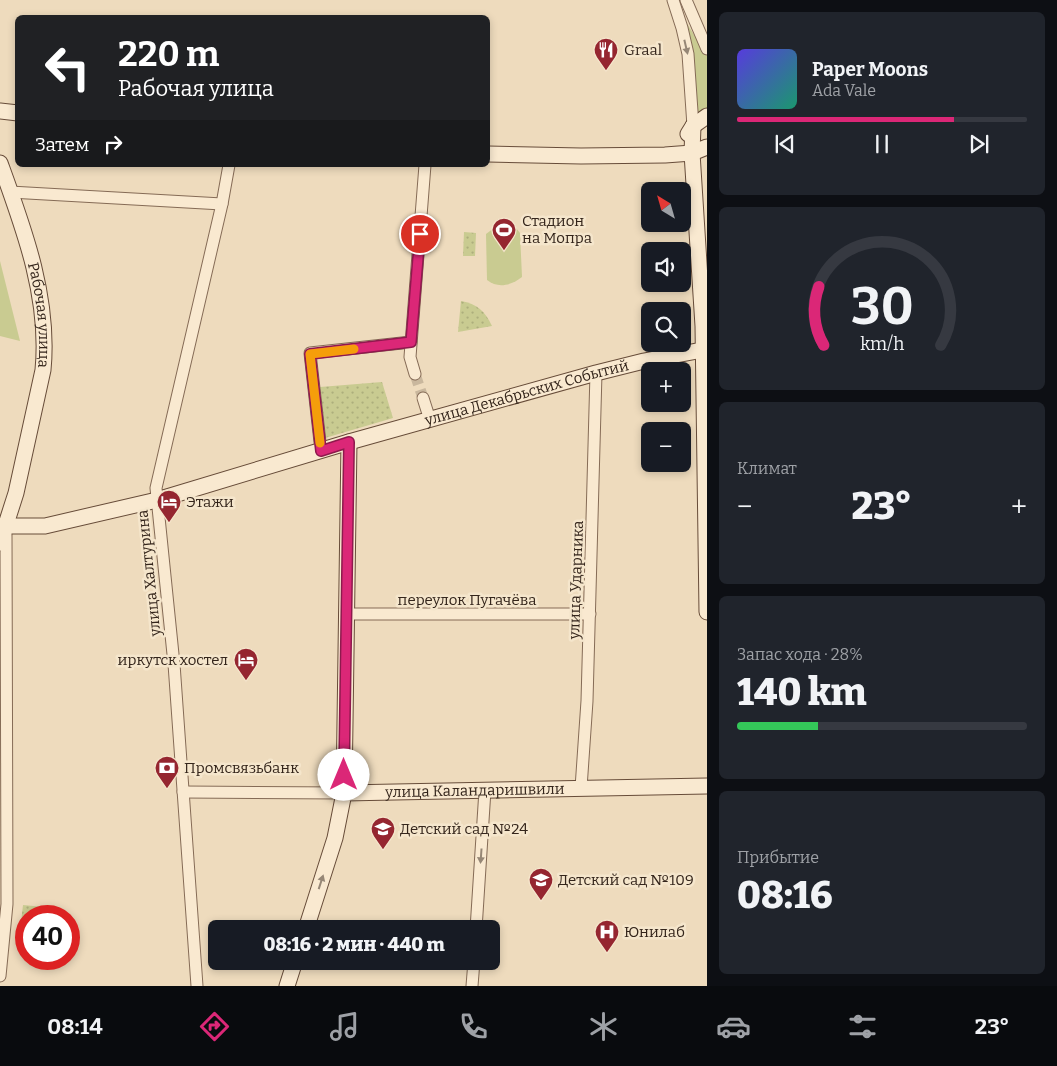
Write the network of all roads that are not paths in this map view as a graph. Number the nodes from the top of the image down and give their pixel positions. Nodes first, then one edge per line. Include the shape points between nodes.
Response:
1 (673, 0) edge
2 (686, 0) edge
3 (707, 49) edge
4 (0, 111) edge
5 (15, 113) edge
6 (707, 116) edge
7 (702, 126) edge
8 (707, 147) edge
9 (692, 153) junction
10 (490, 154) edge
11 (665, 155) junction
12 (0, 163) edge
13 (230, 167) edge
14 (425, 167) edge
15 (10, 192) junction
16 (222, 204) junction
17 (411, 342) junction
18 (705, 349) edge
19 (596, 373) junction
20 (415, 374) tunnel mouth
21 (423, 398) tunnel mouth
22 (430, 420) junction
23 (349, 442) junction
24 (321, 451) junction
25 (157, 500) junction
26 (706, 525) edge
27 (3, 526) edge
28 (0, 543) edge
29 (707, 612) edge
30 (345, 614) junction
31 (590, 614) junction
32 (707, 786) edge
33 (581, 788) junction
34 (485, 790) junction
35 (184, 792) junction
36 (344, 793) junction
37 (309, 920) edge
38 (477, 920) edge
39 (292, 970) edge
40 (473, 970) edge
41 (0, 976) edge
42 (197, 986) edge
43 (287, 986) edge
44 (472, 986) edge

1 -> 7 street via 688,54
2 - 3 street
4 - 5 main road
6 - 7 main road
7 - 9 main road
7 - 11 main road
8 - 9 main road
9 - 11 main road
9 - 18 main road
10 - 11 main road
12 - 15 main road, Рабочая улица
13 - 16 street, улица Халтурина
14 - 17 street
15 - 16 street
15 - 27 main road, Рабочая улица via 39,290 45,354 16,493
16 - 25 street, улица Халтурина via 158,475
17 - 20 street via 410,357
17 - 24 street via 310,354
18 - 19 main road, улица Декабрьских Событий
18 - 26 main road
19 - 22 main road, улица Декабрьских Событий
19 - 31 street, улица Ударника
21 - 22 street
22 - 23 main road, улица Декабрьских Событий
23 - 24 main road
23 - 30 main road
24 - 25 main road
25 - 27 main road via 45,526
25 - 35 street, улица Халтурина
26 - 29 main road
27 - 28 main road, Рабочая улица
27 - 41 street via 7,904
30 - 31 street, переулок Пугачёва
30 - 36 main road
31 - 33 street, улица Ударника
32 - 33 main road, улица Каландаришвили
33 - 34 main road, улица Каландаришвили
34 - 36 main road, улица Каландаришвили
34 -> 38 street
35 - 36 street, улица Каландаришвили
35 - 42 street, улица Халтурина
37 -> 36 main road via 335,838
39 - 43 main road
40 - 44 street

